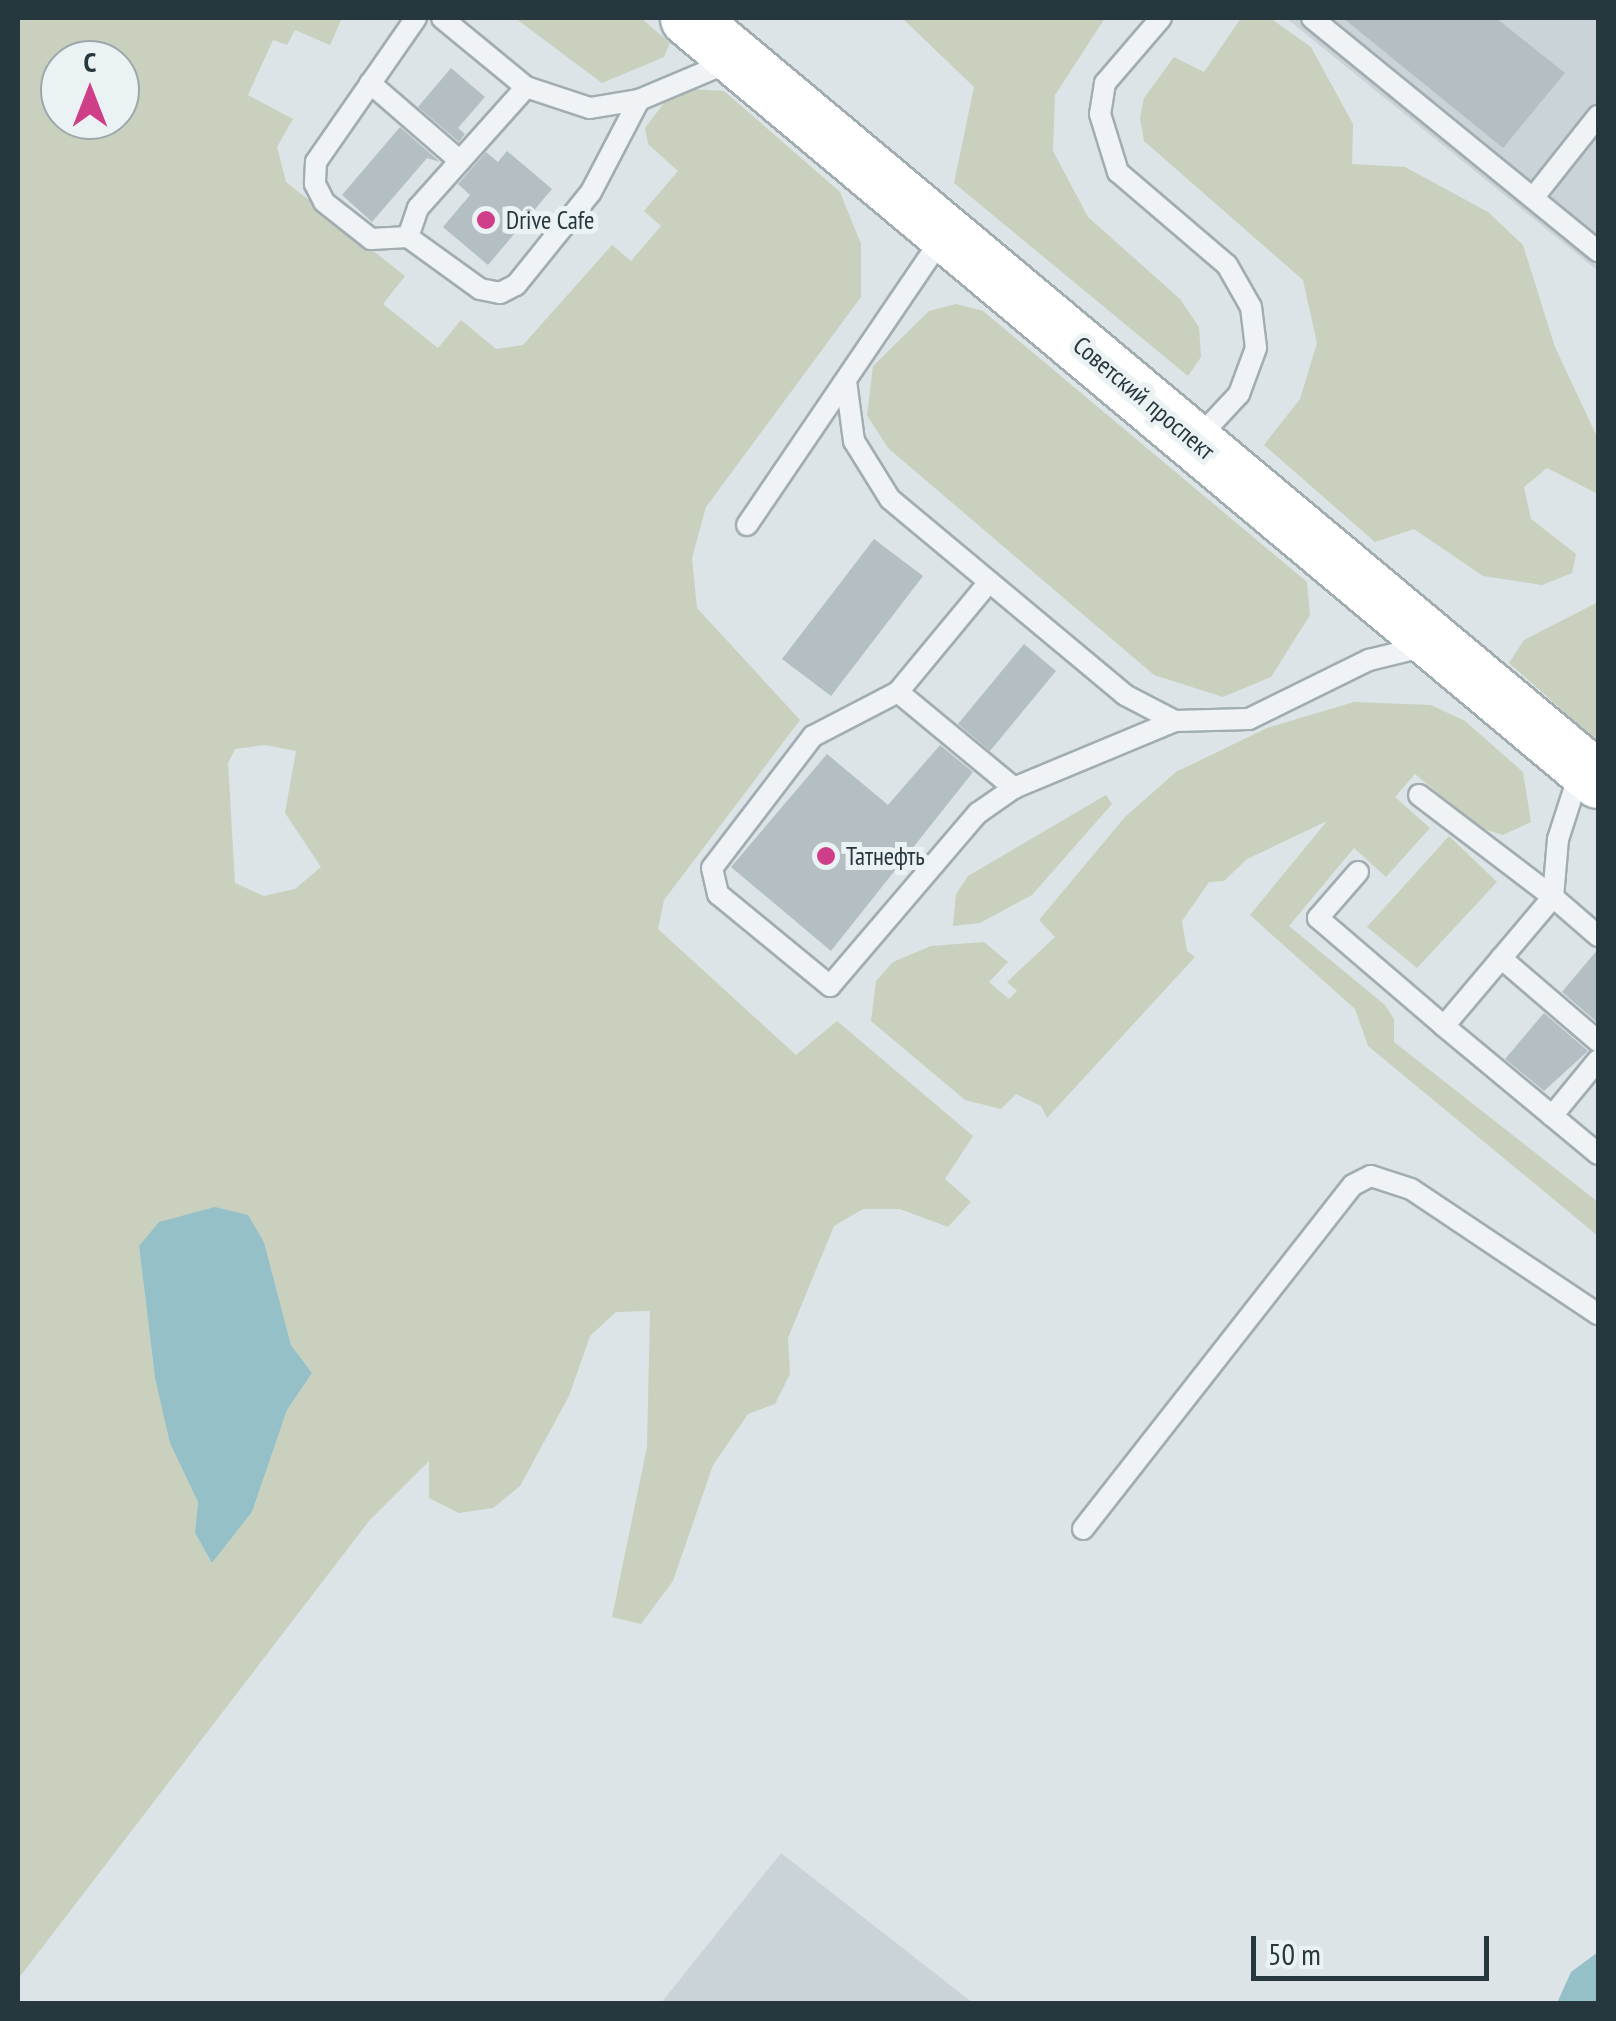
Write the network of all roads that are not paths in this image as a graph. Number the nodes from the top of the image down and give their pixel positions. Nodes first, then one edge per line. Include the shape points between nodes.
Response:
1 (416, 18) edge
2 (442, 18) edge
3 (688, 18) edge
4 (1161, 18) edge
5 (1312, 18) edge
6 (753, 72) junction
7 (370, 84) junction
8 (526, 86) junction
9 (639, 100) junction
10 (1598, 116) edge
11 (460, 161) junction
12 (1534, 198) junction
13 (947, 232) junction
14 (408, 237) junction
15 (1598, 250) edge
16 (846, 380) junction
17 (1196, 441) junction
18 (747, 525) dead end
19 (989, 582) junction
20 (1438, 643) junction
21 (898, 692) junction
22 (1175, 722) junction
23 (1590, 773) edge
24 (1014, 788) junction
25 (1419, 795) dead end
26 (1358, 872) dead end
27 (1552, 897) junction
28 (1598, 936) edge
29 (1501, 958) junction
30 (1444, 1026) junction
31 (1598, 1040) edge
32 (1598, 1060) edge
33 (1552, 1116) junction
34 (1598, 1154) edge
35 (1598, 1314) edge
36 (1083, 1530) dead end

1 - 7 lane
2 - 8 lane
3 - 6 main road, Советский проспект
4 - 17 lane via 1105,83 1100,114 1118,172 1227,265 1251,307 1256,348 1239,394
5 - 12 lane
6 - 9 lane via 717,67
6 - 13 main road, Советский проспект
7 - 11 lane
7 - 14 lane via 316,162 315,184 324,202 371,239
8 - 9 lane via 590,108
8 - 11 lane
9 - 14 lane via 592,192 516,284 500,294 480,289
10 - 12 lane
11 - 14 lane via 418,208
12 - 15 lane
13 - 16 lane
13 - 17 main road, Советский проспект
16 - 18 lane
16 - 19 lane via 854,441 890,499
17 - 20 main road, Советский проспект
19 - 21 lane
19 - 22 lane via 1125,695
20 - 22 lane via 1369,660 1248,719
20 - 23 main road, Советский проспект
21 - 24 lane
21 - 24 lane via 813,736 712,868 718,894 830,986 978,813
22 - 24 lane
23 - 27 lane via 1558,839
25 - 27 lane
26 - 30 lane via 1318,918
27 - 28 lane
27 - 29 lane
29 - 30 lane
29 - 31 lane
30 - 33 lane
32 - 33 lane
33 - 34 lane
35 - 36 lane via 1411,1189 1371,1176 1353,1185

